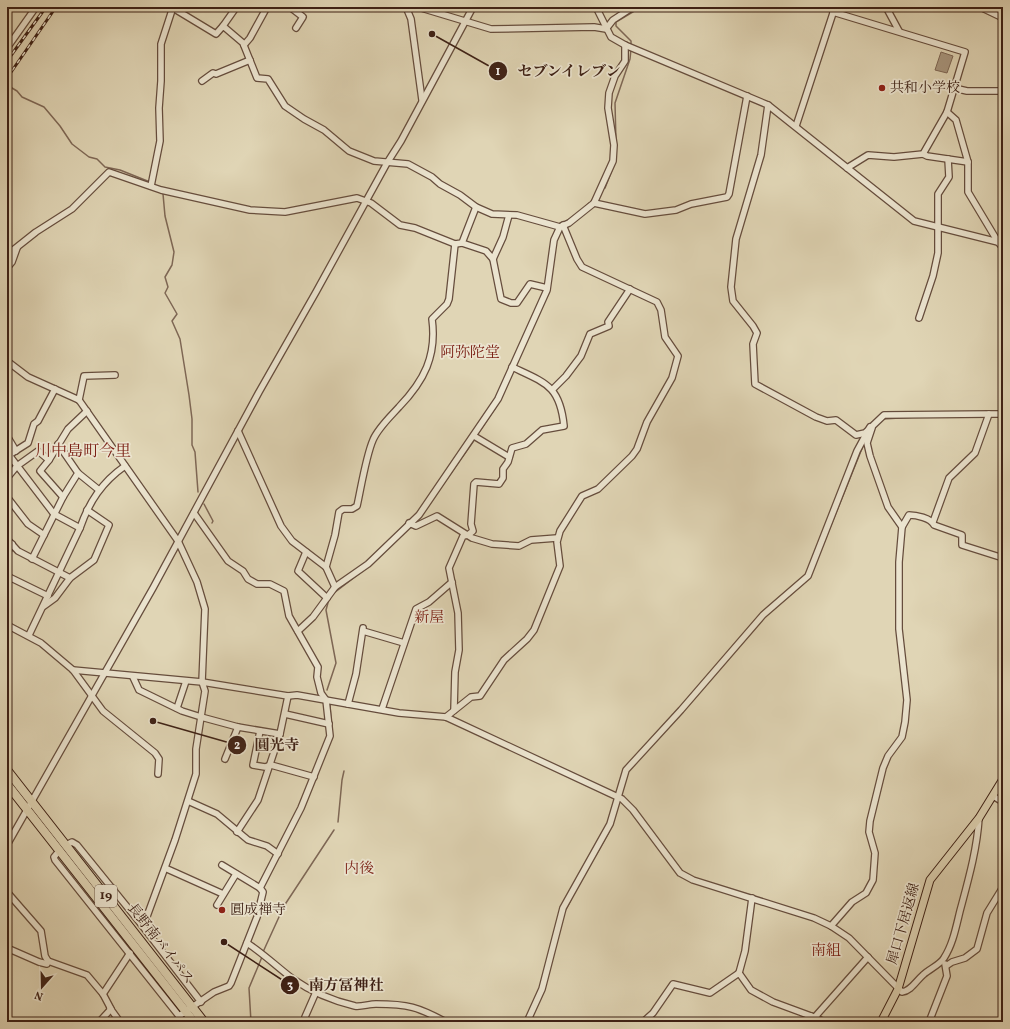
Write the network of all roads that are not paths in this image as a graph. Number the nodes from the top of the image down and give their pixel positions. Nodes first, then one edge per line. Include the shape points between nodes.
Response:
1 (36, 7) edge
2 (239, 7) edge
3 (266, 7) edge
4 (290, 7) edge
5 (406, 7) edge
6 (418, 7) edge
7 (473, 7) edge
8 (596, 7) edge
9 (634, 7) edge
10 (886, 7) edge
11 (980, 7) edge
12 (173, 8) edge
13 (834, 10) edge
14 (1003, 18) edge
15 (464, 22) junction
16 (223, 26) junction
17 (296, 28) dead end
18 (606, 29) junction
19 (899, 31) junction
20 (625, 45) junction
21 (244, 46) junction
22 (7, 48) edge
23 (250, 60) junction
24 (202, 81) dead end
25 (954, 88) junction
26 (1003, 91) edge
27 (747, 96) junction
28 (422, 100) junction
29 (768, 105) junction
30 (947, 112) junction
31 (796, 126) junction
32 (923, 154) junction
33 (948, 159) junction
34 (968, 162) junction
35 (387, 163) junction
36 (848, 168) junction
37 (151, 186) junction
38 (366, 201) junction
39 (594, 203) junction
40 (476, 207) junction
41 (510, 215) junction
42 (562, 226) junction
43 (939, 227) junction
44 (1001, 241) edge
45 (462, 243) junction
46 (454, 244) junction
47 (17, 248) junction
48 (1003, 248) edge
49 (7, 255) edge
50 (493, 259) junction
51 (7, 268) edge
52 (547, 288) junction
53 (630, 289) junction
54 (919, 318) dead end
55 (7, 361) edge
56 (512, 367) junction
57 (115, 375) dead end
58 (55, 389) junction
59 (553, 389) junction
60 (79, 400) junction
61 (86, 411) junction
62 (1003, 412) edge
63 (988, 416) junction
64 (870, 427) junction
65 (238, 431) junction
66 (7, 436) edge
67 (474, 436) junction
68 (58, 444) junction
69 (16, 451) junction
70 (509, 457) junction
71 (49, 460) junction
72 (17, 466) junction
73 (125, 466) junction
74 (78, 472) junction
75 (7, 478) edge
76 (99, 490) junction
77 (7, 497) edge
78 (63, 497) junction
79 (87, 510) junction
80 (194, 513) junction
81 (54, 514) junction
82 (933, 522) junction
83 (409, 523) junction
84 (902, 527) junction
85 (80, 528) junction
86 (44, 535) junction
87 (468, 535) junction
88 (557, 538) junction
89 (7, 539) edge
90 (178, 541) junction
91 (12, 544) junction
92 (306, 552) junction
93 (7, 553) edge
94 (1003, 558) edge
95 (32, 559) junction
96 (326, 567) junction
97 (58, 573) junction
98 (7, 576) edge
99 (70, 578) junction
100 (452, 582) junction
101 (335, 587) junction
102 (48, 596) junction
103 (327, 598) junction
104 (42, 607) junction
105 (7, 624) edge
106 (298, 631) junction
107 (29, 635) junction
108 (404, 643) junction
109 (72, 670) junction
110 (104, 673) junction
111 (133, 677) junction
112 (186, 681) junction
113 (202, 682) junction
114 (90, 696) junction
115 (288, 696) junction
116 (326, 700) junction
117 (348, 704) junction
118 (177, 708) junction
119 (382, 709) junction
120 (454, 710) junction
121 (285, 714) junction
122 (201, 717) junction
123 (446, 717) junction
124 (329, 724) junction
125 (238, 727) junction
126 (260, 731) junction
127 (280, 734) junction
128 (225, 759) dead end
129 (271, 765) junction
130 (7, 770) edge
131 (158, 774) dead end
132 (314, 777) junction
133 (1003, 779) edge
134 (7, 784) edge
135 (993, 796) junction
136 (620, 798) junction
137 (32, 800) junction
138 (188, 801) junction
139 (1003, 802) edge
140 (27, 809) junction
141 (979, 818) junction
142 (237, 832) junction
143 (7, 845) edge
144 (66, 845) junction
145 (59, 851) junction
146 (278, 854) junction
147 (222, 865) dead end
148 (165, 868) junction
149 (236, 874) junction
150 (1003, 887) edge
151 (260, 888) junction
152 (7, 892) edge
153 (224, 894) junction
154 (752, 898) junction
155 (217, 905) dead end
156 (141, 924) junction
157 (831, 926) junction
158 (247, 943) junction
159 (7, 948) edge
160 (130, 953) junction
161 (868, 957) junction
162 (943, 960) junction
163 (48, 961) junction
164 (946, 966) junction
165 (739, 973) junction
166 (898, 989) junction
167 (316, 992) junction
168 (103, 994) junction
169 (201, 1002) junction
170 (110, 1008) junction
171 (184, 1014) edge
172 (812, 1017) junction
173 (102, 1022) edge
174 (120, 1022) edge
175 (194, 1022) edge
176 (204, 1022) edge
177 (305, 1022) edge
178 (446, 1022) edge
179 (527, 1022) edge
180 (643, 1022) edge
181 (805, 1022) edge
182 (825, 1022) edge
183 (881, 1022) edge
184 (929, 1022) edge

1 - 22 street
2 - 16 street
3 - 21 street
4 - 17 street via 303,17
5 - 28 street via 411,19
6 - 15 street
7 - 15 street
8 - 18 street
9 - 18 street via 613,20
10 - 19 street
11 - 14 street
12 - 16 street via 216,34
12 - 37 street via 161,44 158,108 160,141
13 - 19 street
13 - 31 street
15 - 18 street via 491,29
15 - 28 street
16 - 21 street
18 - 20 street via 611,37
19 - 25 street via 965,52
20 - 27 street
20 - 39 street via 625,61 615,76 609,93 608,108 614,162
21 - 23 street
23 - 24 street via 213,73
23 - 35 street via 257,78 268,79 285,106 324,130 349,151 374,162
25 - 26 street via 967,91
25 - 30 street
27 - 29 street
27 - 39 street via 727,197 691,204 676,210 645,214
28 - 35 street
29 - 31 street
29 - 64 street via 761,155 736,239 731,287 733,301 757,333 753,344 755,384 816,417 826,421 836,420 856,435 865,433
30 - 32 street
30 - 34 street via 956,120
31 - 36 street
32 - 33 street
32 - 36 street via 894,158 868,155
33 - 34 street
33 - 43 street via 949,177 938,194
34 - 44 street via 968,192
35 - 38 street
35 - 40 street via 408,164 422,170
36 - 43 street via 914,221
37 - 38 street via 250,210 274,212 357,198
37 - 47 street via 109,172 72,209 36,232
38 - 46 street via 400,225 415,228
38 - 65 street
39 - 42 street
40 - 41 street via 492,214
40 - 45 street
41 - 42 street via 517,214
41 - 50 street
42 - 52 street via 554,240
42 - 53 street via 582,267
43 - 44 street
43 - 54 street via 938,253 933,276
44 - 48 street
45 - 46 street
45 - 50 street via 486,251
46 - 96 street via 449,299 432,319 432,354 425,373 414,391 385,422 373,440 357,506 339,512
47 - 49 street
47 - 51 street
50 - 52 street via 501,299 517,303 530,284
52 - 56 street
53 - 59 street via 608,322 609,326 590,334 581,356
53 - 88 street via 657,302 661,310 665,337 676,352 677,362 672,378 647,422 634,453 598,490 582,496
55 - 58 street via 28,377
56 - 59 street
56 - 67 street via 498,399
57 - 60 street via 84,376
58 - 60 street
58 - 69 street via 34,424 28,443
59 - 70 street via 564,426 537,432 526,444 512,448
60 - 61 street
61 - 68 street via 68,429
61 - 73 street
62 - 63 street
63 - 64 street via 884,415
63 - 82 street via 975,453 949,478
64 - 84 street via 873,429 867,443 876,475 888,507
64 - 136 street via 857,451 808,576 763,615 626,770
65 - 80 street
65 - 92 street via 281,526 292,541
66 - 69 street
67 - 70 street
67 - 83 street via 428,503
68 - 71 street
68 - 74 street
69 - 72 street via 9,455
70 - 87 street via 499,484 474,484 471,524 473,531
71 - 72 street via 38,451
71 - 78 street via 40,471
72 - 75 street
72 - 81 street
73 - 76 street
73 - 90 street
74 - 76 street
74 - 78 street
76 - 79 street
77 - 86 street via 28,524
78 - 81 street
79 - 85 street
79 - 99 street via 109,525 94,560
80 - 90 street
80 - 106 street via 228,561 243,571 248,579 257,584 270,584 284,591 289,616
81 - 85 street
81 - 86 street
82 - 84 street via 917,515 909,515
82 - 94 street via 934,525 962,535 962,545
83 - 87 street via 416,526 437,516
83 - 101 street via 368,564
84 - 157 street via 898,629 907,700 905,722 902,736 883,768 870,821 869,832 875,853 873,880 866,893 852,902
85 - 97 street
86 - 95 street
87 - 88 street via 479,541 507,546 518,546 531,540
87 - 100 street via 459,541 448,568
88 - 120 street via 560,566 534,630 504,660 480,696 471,697
89 - 91 street
90 - 110 street
90 - 113 street via 197,582 205,609
91 - 93 street
91 - 95 street
92 - 96 street
92 - 103 street via 298,571
95 - 97 street
96 - 101 street
97 - 99 street
97 - 102 street
98 - 102 street
99 - 104 street via 55,598
100 - 108 street via 429,602 416,609
100 - 120 street via 457,608 459,650 455,672
101 - 103 street
102 - 104 street
103 - 106 street via 313,617
104 - 107 street
105 - 107 street
106 - 116 street via 318,667 316,677
107 - 109 street
108 - 117 street via 363,629
108 - 119 street
109 - 110 street
109 - 114 street
110 - 111 street
110 - 114 street
111 - 112 street
111 - 118 street via 139,690
112 - 113 street
112 - 118 street
113 - 115 street
113 - 122 street via 205,691
114 - 131 street via 103,711 155,753 160,759
114 - 137 street
115 - 116 street
115 - 121 street
116 - 117 street
116 - 124 street
117 - 119 street
118 - 122 street
119 - 123 street
120 - 123 street
121 - 124 street
121 - 127 street
122 - 125 street
122 - 138 street via 196,749 196,774
123 - 136 street
124 - 132 street via 330,736
125 - 126 street
125 - 128 street
126 - 127 street
126 - 129 street via 253,765
127 - 129 street
129 - 132 street
129 - 142 street via 258,800
130 - 137 highway, 長野南バイパス / 19
132 - 146 street via 302,808
133 - 135 main road, 犀口下居返線
134 - 140 highway, 長野南バイパス / 19
135 - 139 street
135 - 141 main road, 犀口下居返線
136 - 154 street via 638,816 680,872 693,880
136 - 179 street via 610,824 563,908 542,989
137 - 140 street
137 - 144 highway, 長野南バイパス / 19
138 - 142 street via 217,814
138 - 148 street
140 - 143 street
140 - 145 highway, 長野南バイパス / 19
141 - 162 street via 956,927
141 - 166 main road, 犀口下居返線 via 930,880
142 - 146 street
144 - 156 street via 70,842 75,843
144 - 171 highway, 長野南バイパス / 19
145 - 160 street via 54,857 55,860
145 - 171 highway, 長野南バイパス / 19
146 - 151 street
147 - 149 street
148 - 153 street
148 - 156 street via 146,919
149 - 151 street
149 - 153 street
150 - 164 street via 987,913 977,949 965,958
151 - 158 street via 263,892
152 - 163 street via 41,930
153 - 155 street
154 - 157 street
154 - 165 street via 745,951
156 - 169 street
157 - 161 street via 849,938
158 - 167 street via 266,955 293,979
158 - 169 street via 229,986 214,992
159 - 163 street via 39,962 48,964
160 - 168 street
160 - 171 street
161 - 166 street
161 - 172 street
162 - 164 street
162 - 166 street via 906,991
163 - 168 street via 87,975
164 - 184 street via 947,976
165 - 172 street via 751,990 773,1002
165 - 180 street via 710,993 673,984 653,1013
166 - 183 main road, 犀口下居返線
167 - 177 street
167 - 178 street via 356,1006 411,1006
168 - 170 street
169 - 171 street
170 - 173 street
170 - 174 street
171 - 175 highway, 長野南バイパス / 19
171 - 176 highway, 長野南バイパス / 19
172 - 181 street
172 - 182 street

